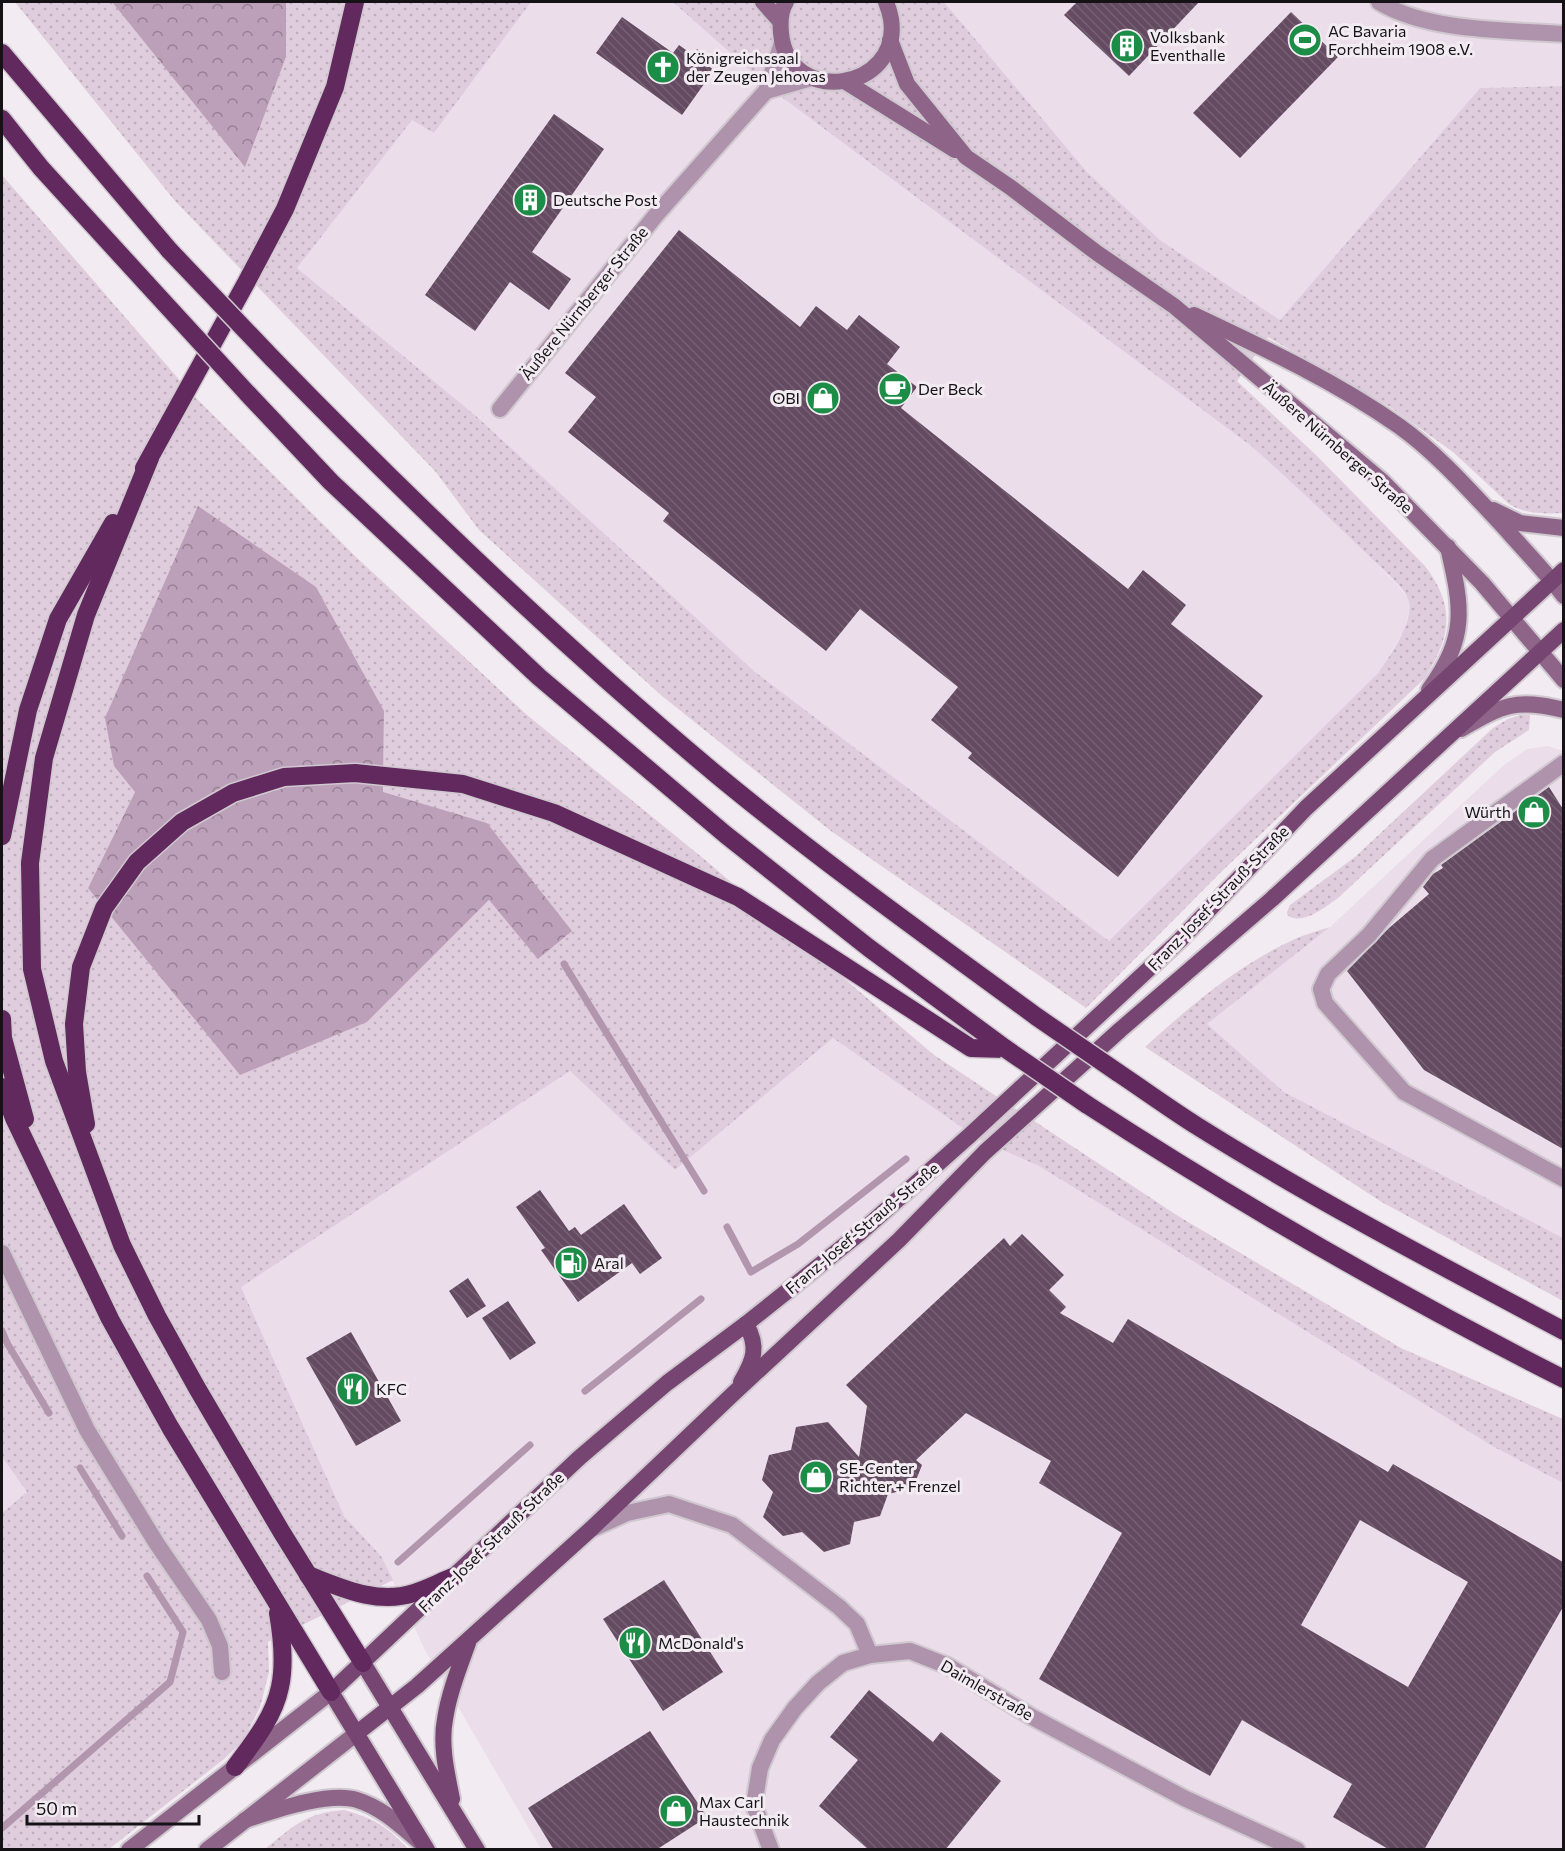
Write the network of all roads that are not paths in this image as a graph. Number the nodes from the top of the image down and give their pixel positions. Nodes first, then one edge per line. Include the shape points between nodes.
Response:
1 (355, 2) edge
2 (763, 2) edge
3 (786, 2) edge
4 (886, 2) edge
5 (1379, 2) edge
6 (780, 21) junction
7 (1563, 34) edge
8 (890, 40) junction
9 (782, 43) junction
10 (2, 54) edge
11 (811, 78) junction
12 (846, 82) junction
13 (766, 91) junction
14 (2, 119) edge
15 (966, 157) junction
16 (1174, 306) junction
17 (500, 409) dead end
18 (150, 458) junction
19 (1483, 506) junction
20 (1563, 528) edge
21 (1448, 546) junction
22 (1558, 575) edge
23 (1563, 596) edge
24 (1512, 617) junction
25 (1563, 630) edge
26 (1541, 651) junction
27 (1563, 680) edge
28 (1421, 701) junction
29 (1563, 710) edge
30 (1452, 734) junction
31 (1563, 763) edge
32 (2, 836) edge
33 (2, 1019) edge
34 (1005, 1049) junction
35 (2, 1087) edge
36 (41, 1172) junction
37 (96, 1176) junction
38 (1563, 1179) edge
39 (2, 1253) edge
40 (746, 1324) junction
41 (1563, 1331) edge
42 (1563, 1379) edge
43 (734, 1393) junction
44 (591, 1529) junction
45 (308, 1575) junction
46 (453, 1577) junction
47 (276, 1602) junction
48 (469, 1639) junction
49 (870, 1654) junction
50 (363, 1663) junction
51 (222, 1672) dead end
52 (331, 1692) junction
53 (391, 1708) junction
54 (357, 1733) junction
55 (235, 1767) junction
56 (454, 1812) junction
57 (245, 1820) junction
58 (426, 1848) edge
59 (1290, 1848) edge
60 (129, 1850) edge
61 (207, 1850) edge
62 (477, 1850) edge
63 (771, 1850) edge

1 - 18 highway via 335,87 285,209
2 - 6 main road
3 - 6 main road
4 - 8 main road
5 - 7 street via 1424,21
6 - 9 main road
8 - 12 main road via 874,68
8 - 15 main road, Äußere Nürnberger Straße via 907,84
9 - 11 main road via 793,63
9 - 13 street, Äußere Nürnberger Straße
10 - 41 highway, bridge via 170,251 357,446 571,648 701,760 820,856 1037,1017 1196,1125 1409,1249
11 - 12 main road
11 - 13 street
12 - 15 main road
13 - 17 street, Äußere Nürnberger Straße via 656,214
14 - 34 highway, bridge via 41,168 331,482 539,676 726,835
15 - 16 main road, Äußere Nürnberger Straße
16 - 19 main road, Äußere Nürnberger Straße via 1343,390 1390,421 1446,467
16 - 21 main road, Äußere Nürnberger Straße via 1382,481
18 - 32 highway via 58,619 28,710
18 - 37 highway via 79,637 44,758 30,863 32,969 54,1061
19 - 20 main road via 1520,523
19 - 22 main road, Äußere Nürnberger Straße
21 - 24 main road, Äußere Nürnberger Straße
21 - 28 main road via 1458,590 1460,622 1450,655
22 - 23 main road, Äußere Nürnberger Straße
22 - 24 main road, Franz-Josef-Strauß-Straße
24 - 26 main road, Äußere Nürnberger Straße
24 - 28 main road, Franz-Josef-Strauß-Straße
25 - 26 main road, Franz-Josef-Strauß-Straße
26 - 27 main road, Äußere Nürnberger Straße
26 - 30 main road, Franz-Josef-Strauß-Straße
28 - 40 main road, Franz-Josef-Strauß-Straße via 1306,807 1180,940 1089,1026 860,1233
29 - 30 main road via 1524,703 1494,710
30 - 43 main road, Franz-Josef-Strauß-Straße via 985,1152 899,1240
31 - 38 street via 1432,859 1369,936 1328,974 1322,989 1325,1003 1404,1092
33 - 36 highway via 3,1038
34 - 37 highway via 971,1048 738,897 554,813 463,784 355,774 284,777 233,793 182,822 137,862 104,908 81,967 74,1024 76,1072
34 - 42 highway, bridge via 1176,1162 1282,1226
35 - 36 highway
36 - 47 highway via 110,1319
37 - 45 highway via 122,1245 157,1316
39 - 51 street via 87,1430 209,1620 220,1646
40 - 43 main road via 755,1348 749,1368
40 - 46 main road, Franz-Josef-Strauß-Straße via 667,1383 579,1458
43 - 44 main road, Franz-Josef-Strauß-Straße
44 - 48 main road, Franz-Josef-Strauß-Straße
44 - 49 street via 627,1513 669,1504 732,1526 839,1607 857,1624
45 - 46 highway via 373,1597 412,1594
45 - 50 highway
46 - 50 main road, Franz-Josef-Strauß-Straße
47 - 52 highway
47 - 55 highway via 281,1634 280,1687 257,1737
48 - 53 main road, Franz-Josef-Strauß-Straße
48 - 56 main road via 444,1720 446,1768
49 - 59 street, Daimlerstraße via 909,1651 948,1666 1032,1717 1184,1798
49 - 63 street, Daimlerstraße via 843,1663 819,1683 772,1740 760,1768 754,1805
50 - 52 main road, Franz-Josef-Strauß-Straße
50 - 53 main road
52 - 54 main road
52 - 55 main road, Franz-Josef-Strauß-Straße
53 - 54 main road, Franz-Josef-Strauß-Straße
53 - 56 main road
54 - 57 main road, Franz-Josef-Strauß-Straße
54 - 58 main road
55 - 60 main road, Franz-Josef-Strauß-Straße
56 - 62 main road
57 - 58 main road via 292,1805 341,1797 356,1799 390,1817
57 - 61 main road, Franz-Josef-Strauß-Straße

